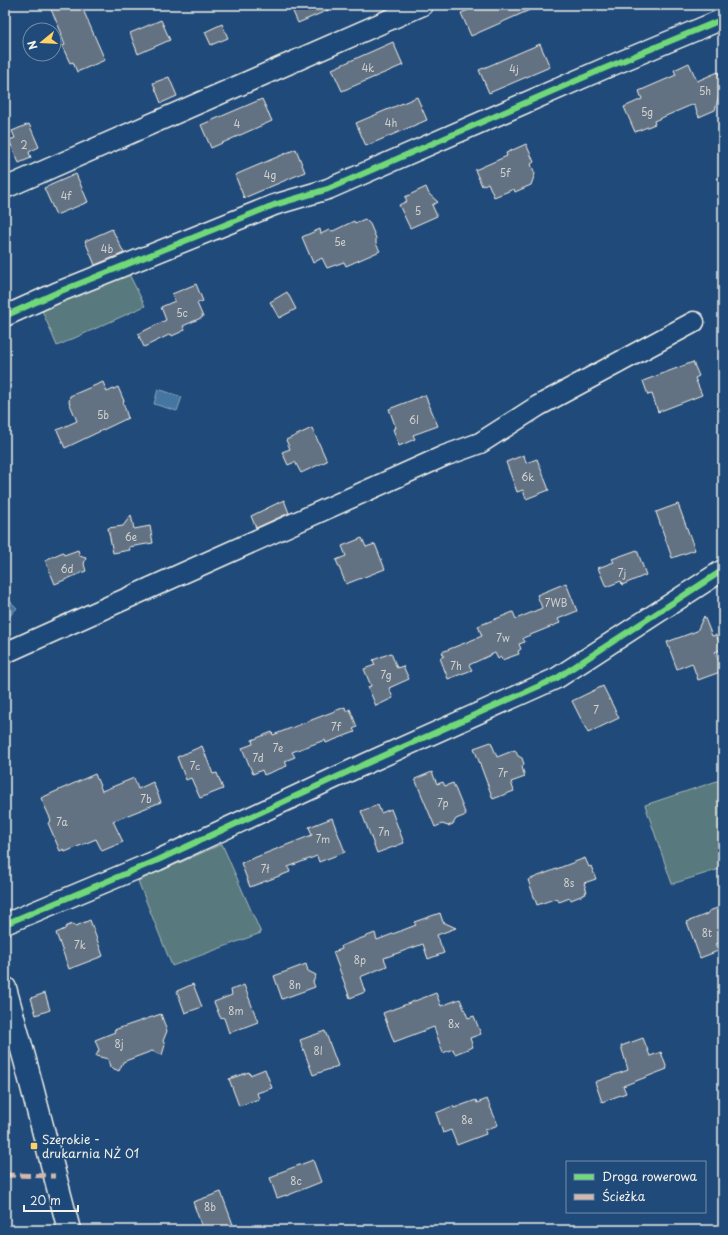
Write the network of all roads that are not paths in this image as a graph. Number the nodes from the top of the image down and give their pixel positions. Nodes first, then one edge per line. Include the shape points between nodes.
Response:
1 (422, 5) edge
2 (723, 19) edge
3 (5, 188) edge
4 (5, 316) edge
5 (694, 322) dead end
6 (723, 570) edge
7 (5, 653) edge
8 (5, 924) edge
9 (5, 988) edge
10 (69, 1230) edge

1 - 3 street
2 - 4 street via 328,189 274,205
5 - 7 street via 538,406 480,443 432,462
6 - 8 street via 557,678 158,860
9 - 10 street

